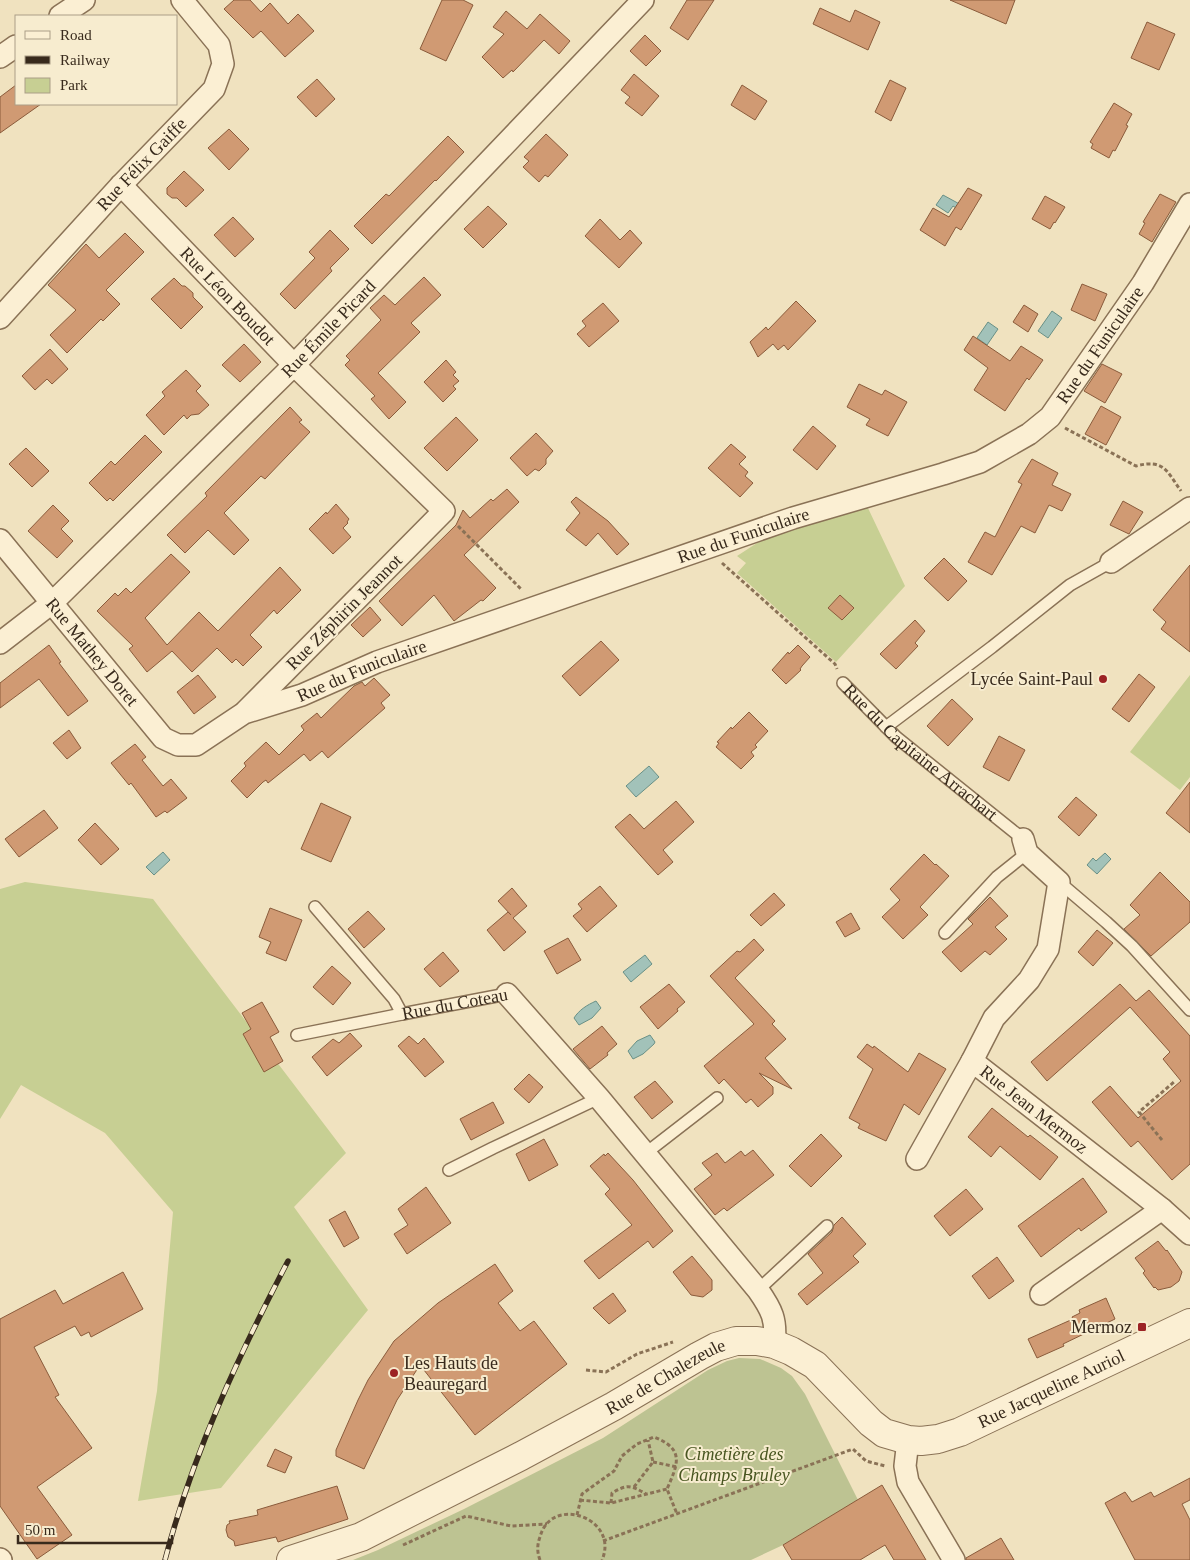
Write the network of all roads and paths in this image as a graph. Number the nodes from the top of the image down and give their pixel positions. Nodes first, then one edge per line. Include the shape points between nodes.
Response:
1 (84, 0) edge
2 (182, 0) edge
3 (643, 0) edge
4 (62, 15) edge
5 (15, 47) edge
6 (0, 57) edge
7 (121, 185) junction
8 (1190, 204) edge
9 (0, 318) edge
10 (294, 365) junction
11 (1062, 426) dead end
12 (1188, 501) edge
13 (444, 511) junction
14 (0, 540) edge
15 (705, 548) junction
16 (1111, 562) joint
17 (53, 602) junction
18 (535, 608) junction
19 (0, 643) edge
20 (843, 683) joint
21 (244, 713) junction
22 (886, 727) junction
23 (196, 745) joint
24 (1025, 846) junction
25 (1059, 882) junction
26 (315, 907) dead end
27 (945, 933) dead end
28 (507, 994) joint
29 (1190, 1010) edge
30 (402, 1014) junction
31 (297, 1035) dead end
32 (972, 1061) junction
33 (1174, 1082) dead end
34 (599, 1098) junction
35 (717, 1098) dead end
36 (1162, 1140) dead end
37 (646, 1154) junction
38 (917, 1159) dead end
39 (449, 1170) dead end
40 (1162, 1209) junction
41 (827, 1226) dead end
42 (1190, 1234) edge
43 (758, 1290) junction
44 (1041, 1294) dead end
45 (1190, 1323) edge
46 (674, 1342) dead end
47 (774, 1344) junction
48 (586, 1370) dead end
49 (648, 1440) junction
50 (908, 1440) junction
51 (653, 1462) junction
52 (677, 1467) junction
53 (888, 1467) dead end
54 (634, 1487) junction
55 (667, 1489) junction
56 (646, 1495) junction
57 (580, 1500) junction
58 (611, 1503) junction
59 (677, 1514) junction
60 (577, 1515) junction
61 (546, 1524) junction
62 (603, 1541) junction
63 (399, 1546) dead end
64 (291, 1560) edge
65 (540, 1560) edge
66 (602, 1560) edge
67 (954, 1560) edge

1 - 4 street
2 - 7 street, Rue Félix Gaiffe via 219,44 223,64 214,89
3 - 10 street, Rue Émile Picard
5 - 6 street
7 - 9 street, Rue Félix Gaiffe
7 - 10 street, Rue Léon Boudot
8 - 15 street, Rue du Funiculaire via 1143,283 1050,418 1029,434 980,462
10 - 13 street, Rue Léon Boudot
10 - 17 street, Rue Émile Picard
11 - 12 path via 1136,466 1149,463 1163,466
12 - 16 street
13 - 18 path via 530,598
13 - 21 street, Rue Zéphirin Jeannot
14 - 17 street, Rue Mathey Doret
15 - 18 street, Rue du Funiculaire
15 - 20 path, Rue du Capitaine Arrachart via 835,664
16 - 22 lane via 1070,585
17 - 19 street, Rue Émile Picard
17 - 23 street, Rue Mathey Doret via 163,738 178,745
18 - 21 street, Rue du Funiculaire via 377,662 302,696
20 - 22 lane, Rue du Capitaine Arrachart
21 - 23 street, Rue du Funiculaire
22 - 24 lane, Rue du Capitaine Arrachart
24 - 25 street, Rue du Capitaine Arrachart
24 - 27 lane
25 - 29 lane, Rue du Capitaine Arrachart via 1132,946
25 - 32 street via 1048,949 1029,980 994,1018
26 - 30 lane, Rue du Coteau via 394,999
28 - 30 lane, Rue du Coteau
28 - 34 street, Rue du Coteau
30 - 31 lane
32 - 38 street, Rue Jean Mermoz
32 - 40 street, Rue Jean Mermoz
33 - 36 path via 1139,1112
34 - 37 street, Rue du Coteau
34 - 39 lane
35 - 37 lane
37 - 43 street, Rue du Coteau
40 - 42 street, Rue Jean Mermoz
40 - 44 street
41 - 43 lane
43 - 47 street, Rue du Coteau via 775,1320
45 - 50 street, Rue Jacqueline Auriol via 960,1432 938,1439
46 - 48 path via 637,1354 606,1372
47 - 50 street, Rue de Chalezeule via 815,1365 884,1433
47 - 64 street, Rue de Chalezeule via 736,1341 716,1347 597,1415 361,1537
49 - 51 path
49 - 52 path via 654,1437 666,1442 676,1454
49 - 57 path via 622,1456 614,1471 582,1494
50 - 67 street via 905,1466 908,1482
51 - 52 path
51 - 54 path
52 - 55 path
53 - 59 path via 866,1460 853,1449
54 - 56 path
54 - 58 path via 622,1487 612,1493
55 - 56 path
55 - 59 path
56 - 58 path
57 - 58 path
57 - 60 path
59 - 62 path
60 - 61 path via 566,1514
60 - 62 path via 596,1525
61 - 63 path via 511,1526 466,1516
61 - 65 path via 538,1544
62 - 66 path

